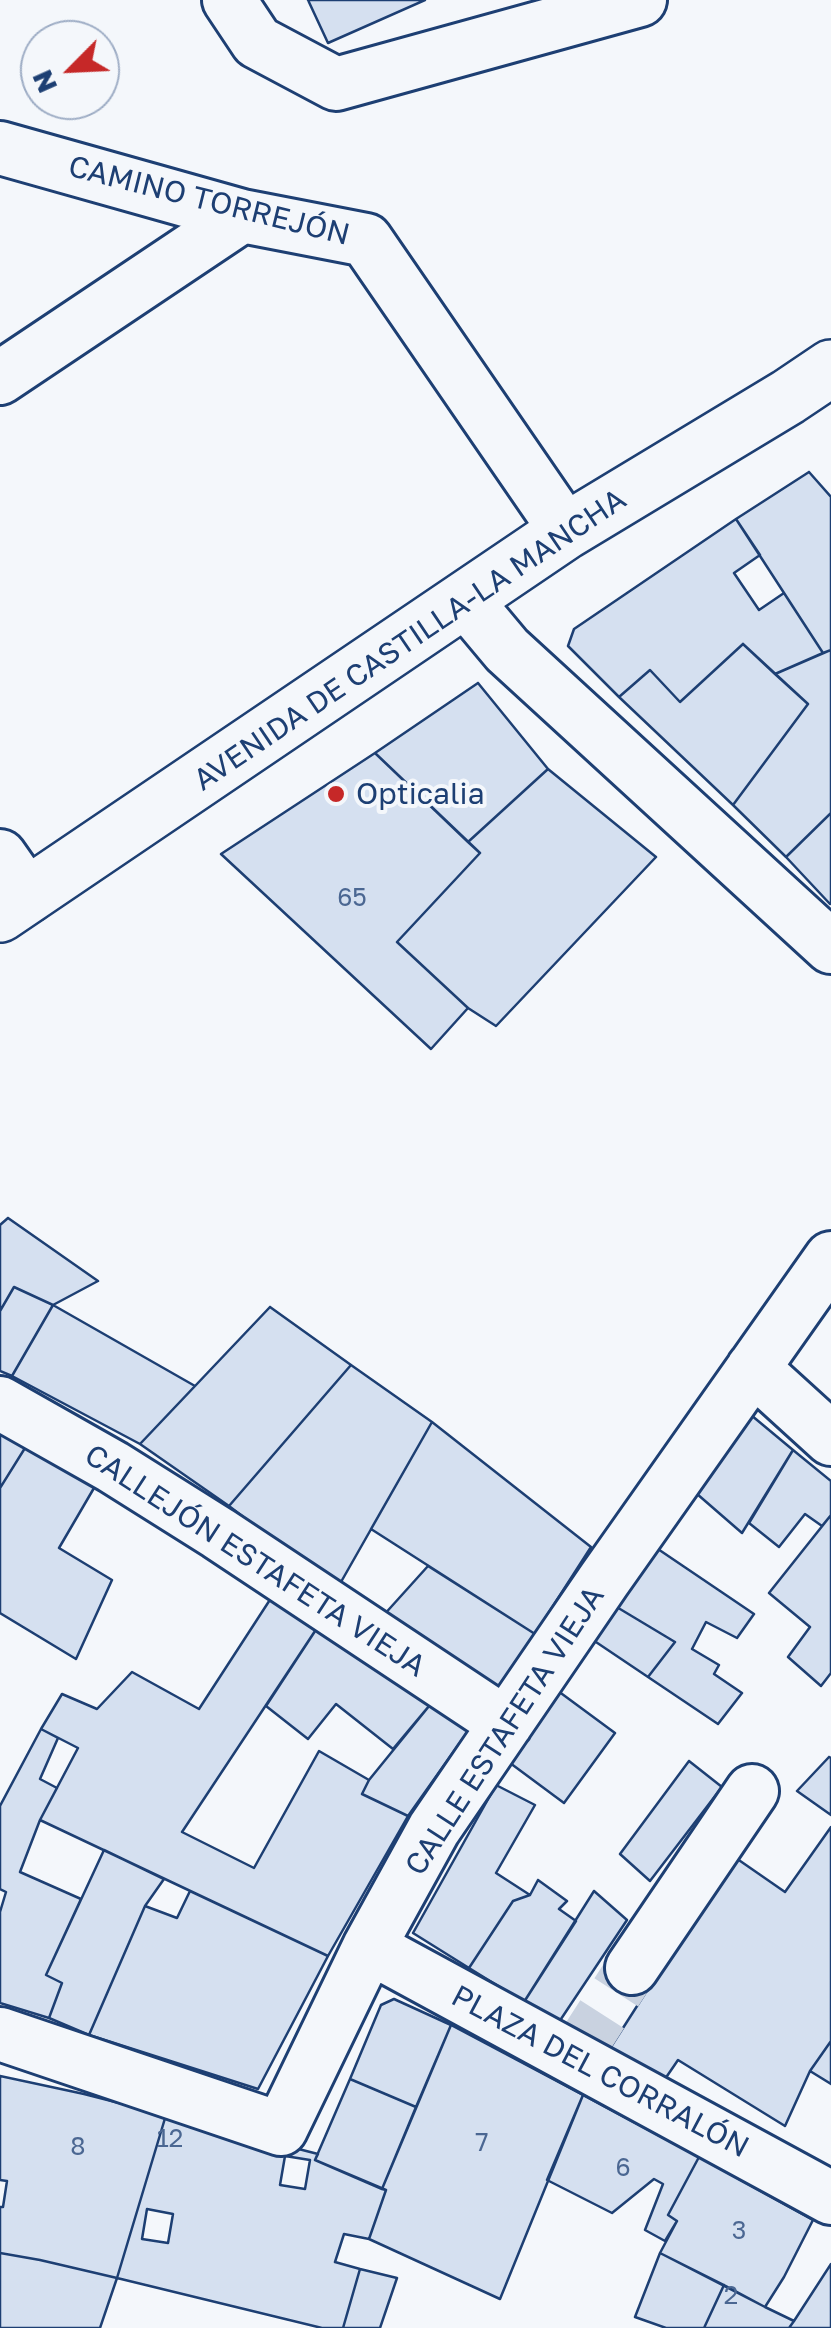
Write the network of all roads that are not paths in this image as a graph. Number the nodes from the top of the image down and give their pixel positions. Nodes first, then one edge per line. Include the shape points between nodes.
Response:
1 (229, 0) edge
2 (640, 0) edge
3 (0, 148) edge
4 (242, 216) junction
5 (829, 371) edge
6 (0, 378) edge
7 (566, 532) junction
8 (466, 601) junction
9 (9, 889) edge
10 (831, 947) edge
11 (831, 1258) edge
12 (752, 1368) junction
13 (0, 1402) edge
14 (831, 1439) edge
15 (506, 1724) junction
16 (752, 1791) dead end
17 (369, 1947) junction
18 (632, 1968) tunnel mouth
19 (0, 2034) edge
20 (831, 2198) edge

1 - 2 street via 257,42 336,84
3 - 4 street, CAMINO TORREJÓN
4 - 6 street
4 - 7 street, CAMINO TORREJÓN via 366,240
5 - 7 main road, AVENIDA DE CASTILLA-LA MANCHA
7 - 8 main road, AVENIDA DE CASTILLA-LA MANCHA
8 - 9 main road, AVENIDA DE CASTILLA-LA MANCHA
8 - 10 street via 508,650
11 - 12 street, CALLE ESTAFETA VIEJA
12 - 14 street
12 - 15 street, CALLE ESTAFETA VIEJA
13 - 15 street, CALLEJÓN ESTAFETA VIEJA via 218,1533
15 - 17 street, CALLE ESTAFETA VIEJA via 434,1829
16 - 18 street
17 - 19 street, CALLE ESTAFETA VIEJA via 281,2129
17 - 20 street, PLAZA DEL CORRALÓN

